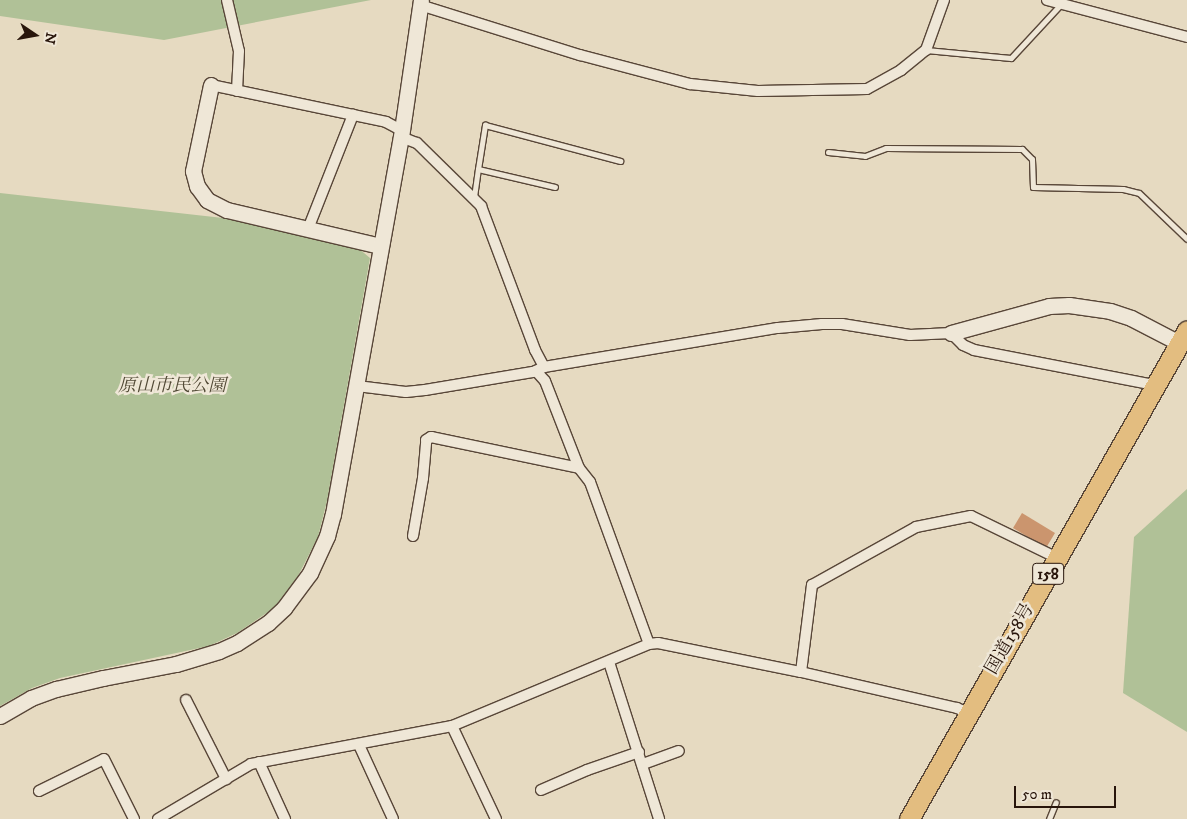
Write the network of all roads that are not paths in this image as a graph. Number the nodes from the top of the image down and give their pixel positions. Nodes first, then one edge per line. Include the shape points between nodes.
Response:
1 (227, 0) edge
2 (944, 0) edge
3 (1046, 0) edge
4 (1062, 2) edge
5 (420, 3) edge
6 (1187, 37) edge
7 (926, 50) junction
8 (211, 85) joint
9 (237, 91) junction
10 (353, 115) junction
11 (401, 133) junction
12 (828, 152) dead end
13 (620, 161) dead end
14 (478, 169) junction
15 (555, 187) dead end
16 (474, 198) junction
17 (308, 229) junction
18 (1187, 239) edge
19 (381, 246) junction
20 (950, 333) junction
21 (1184, 340) edge
22 (540, 369) junction
23 (1154, 385) junction
24 (357, 386) junction
25 (579, 468) junction
26 (413, 536) dead end
27 (1057, 558) junction
28 (649, 644) junction
29 (609, 662) junction
30 (801, 672) junction
31 (186, 700) dead end
32 (968, 714) junction
33 (0, 716) edge
34 (452, 726) junction
35 (359, 745) junction
36 (679, 751) dead end
37 (639, 752) junction
38 (259, 762) junction
39 (643, 764) junction
40 (226, 779) junction
41 (541, 790) dead end
42 (39, 791) dead end
43 (1056, 802) dead end
44 (134, 819) edge
45 (158, 819) edge
46 (285, 819) edge
47 (392, 819) edge
48 (496, 819) edge
49 (659, 819) edge
50 (909, 819) edge
51 (1048, 819) edge

1 - 9 street via 239,51
2 - 7 street
3 - 4 street
4 - 6 street
4 - 7 lane via 1011,58
5 - 7 street via 580,55 690,84 758,91 867,89 901,70
5 - 11 street
8 - 9 street
8 - 17 street via 193,171 200,192 207,200 226,210
9 - 10 street
10 - 11 street via 386,122
10 - 17 street
11 - 16 street via 417,143
11 - 19 street
12 - 18 lane via 865,156 886,148 1022,149 1032,159 1033,187 1123,188 1139,193
13 - 14 lane via 485,124
14 - 15 lane
14 - 16 lane
16 - 22 street via 481,206
17 - 19 street
19 - 24 street
20 - 21 street via 1049,306 1069,305 1110,311
20 - 22 street via 910,335 822,324 778,328
20 - 23 street via 974,350
21 - 23 highway, 国道158号 / 158
22 - 24 street via 406,392
22 - 25 street
23 - 27 highway, 国道158号 / 158
24 - 33 street via 327,536 310,573 284,608 252,634 220,651 176,664 56,689 31,698
25 - 26 street via 431,437 426,440
25 - 28 street via 590,482
27 - 30 street via 971,516 916,527 812,585
27 - 32 highway, 国道158号 / 158
28 - 29 street
28 - 30 street
29 - 34 street
29 - 37 street
30 - 32 street via 957,708
31 - 40 street
32 - 50 highway, 国道158号 / 158
34 - 35 street
34 - 48 street
35 - 38 street
35 - 47 street
36 - 39 street
37 - 39 street
37 - 41 street
38 - 40 street
38 - 46 street
39 - 49 street
40 - 45 street
42 - 44 street via 104,759
43 - 51 lane

